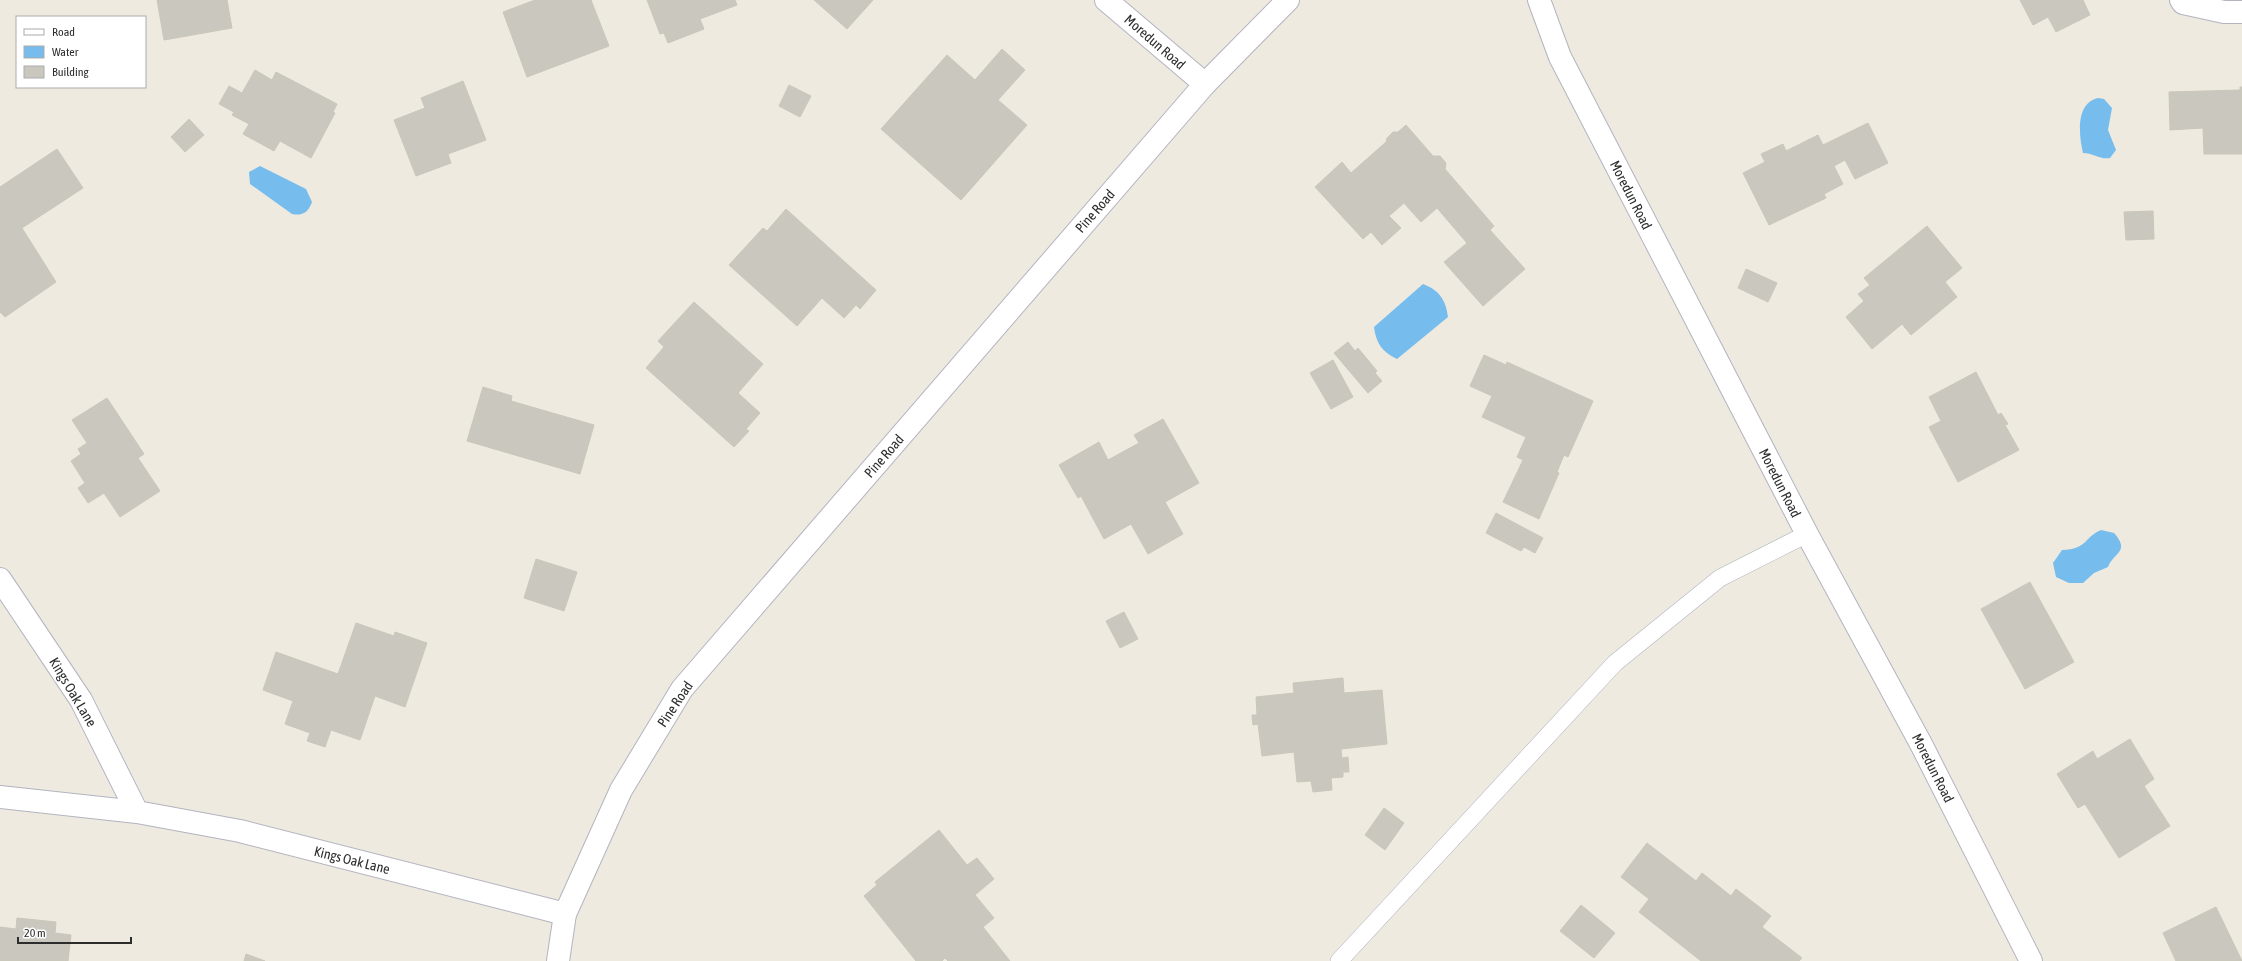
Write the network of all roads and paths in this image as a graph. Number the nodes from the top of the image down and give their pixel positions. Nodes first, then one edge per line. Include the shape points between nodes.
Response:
1 (1106, 0) edge
2 (1288, 0) edge
3 (1539, 0) edge
4 (2181, 0) edge
5 (2242, 12) edge
6 (1204, 84) junction
7 (1806, 534) junction
8 (0, 579) edge
9 (0, 797) edge
10 (137, 812) junction
11 (565, 914) junction
12 (558, 961) edge
13 (1339, 961) edge
14 (2031, 961) edge

1 - 6 street, Moredun Road
2 - 6 street, Pine Road
3 - 7 street, Moredun Road via 1560,57
4 - 5 street via 2184,3 2224,12
6 - 11 street, Pine Road via 682,689 621,790
7 - 13 lane via 1720,578 1614,663
7 - 14 street, Moredun Road via 1921,744
8 - 10 street, Kings Oak Lane via 81,700
9 - 10 street, Kings Oak Lane
10 - 11 street, Kings Oak Lane via 240,831
11 - 12 street, Pine Road

